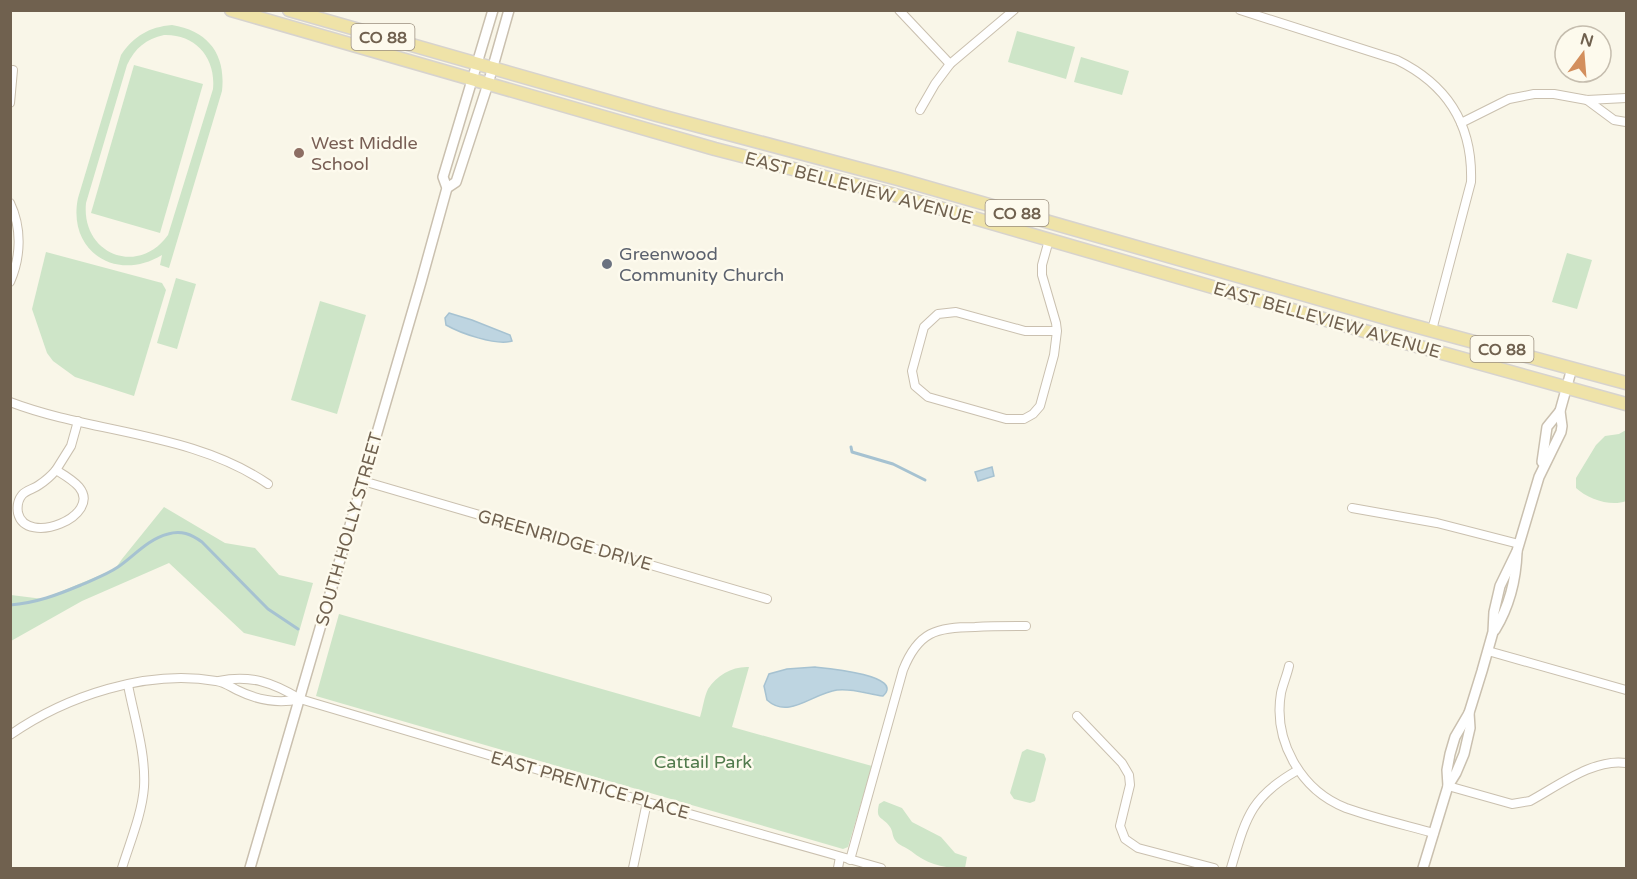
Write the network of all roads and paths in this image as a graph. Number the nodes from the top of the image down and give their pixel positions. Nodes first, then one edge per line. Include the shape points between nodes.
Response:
1 (231, 10) edge
2 (289, 10) edge
3 (493, 10) edge
4 (509, 10) edge
5 (899, 10) edge
6 (1014, 10) edge
7 (1240, 10) edge
8 (476, 64) junction
9 (950, 64) junction
10 (492, 69) junction
11 (13, 70) dead end
12 (471, 80) junction
13 (488, 84) junction
14 (1626, 98) edge
15 (1587, 100) junction
16 (10, 103) edge
17 (920, 110) dead end
18 (1626, 122) edge
19 (1461, 123) junction
20 (447, 188) junction
21 (10, 203) edge
22 (1049, 240) junction
23 (10, 282) edge
24 (1432, 330) junction
25 (1057, 331) junction
26 (1572, 368) junction
27 (1626, 383) edge
28 (1566, 388) junction
29 (10, 402) edge
30 (1626, 404) edge
31 (1560, 411) junction
32 (78, 421) junction
33 (56, 470) junction
34 (1539, 477) junction
35 (363, 481) junction
36 (268, 484) dead end
37 (1352, 508) dead end
38 (1518, 547) junction
39 (767, 599) dead end
40 (1026, 626) dead end
41 (1488, 651) junction
42 (1289, 666) dead end
43 (219, 681) junction
44 (128, 685) junction
45 (1626, 690) edge
46 (300, 699) junction
47 (1469, 713) junction
48 (1077, 716) dead end
49 (10, 735) edge
50 (1626, 763) edge
51 (1298, 770) junction
52 (1448, 786) junction
53 (647, 802) junction
54 (1434, 832) junction
55 (840, 857) junction
56 (850, 860) junction
57 (122, 868) edge
58 (250, 868) edge
59 (633, 868) edge
60 (838, 868) edge
61 (881, 868) edge
62 (1214, 868) edge
63 (1231, 868) edge
64 (1424, 868) edge

1 - 12 main road, EAST BELLEVIEW AVENUE / CO 88
2 - 8 main road, EAST BELLEVIEW AVENUE / CO 88
3 - 8 street, SOUTH HOLLY STREET
4 - 10 street, SOUTH HOLLY STREET
5 - 9 street
6 - 9 street
7 - 19 street via 1410,66 1439,89
8 - 10 main road, EAST BELLEVIEW AVENUE / CO 88
8 - 12 street, SOUTH HOLLY STREET
9 - 17 street
10 - 13 street, SOUTH HOLLY STREET
10 - 24 main road, EAST BELLEVIEW AVENUE / CO 88
11 - 16 street
12 - 13 main road, EAST BELLEVIEW AVENUE / CO 88
12 - 20 street, SOUTH HOLLY STREET via 443,177
13 - 20 street, SOUTH HOLLY STREET via 456,182
13 - 22 main road, EAST BELLEVIEW AVENUE / CO 88
14 - 15 street
15 - 18 street via 1614,120
15 - 19 street via 1554,94 1523,95
19 - 24 street via 1470,150 1471,182
20 - 35 street, SOUTH HOLLY STREET
21 - 23 street via 19,238
22 - 25 street via 1042,275
22 - 28 main road, EAST BELLEVIEW AVENUE / CO 88
24 - 26 main road, EAST BELLEVIEW AVENUE / CO 88
25 - 25 street via 1040,406 1023,419 1006,419 928,397 915,386 912,371 924,327 938,314 956,312 1025,331
26 - 27 main road, EAST BELLEVIEW AVENUE / CO 88
26 - 28 street
28 - 30 main road, EAST BELLEVIEW AVENUE / CO 88
28 - 31 street
29 - 32 street
31 - 34 street via 1547,427
31 - 34 street via 1561,432
32 - 33 street via 71,446
32 - 36 street via 186,447 227,462
33 - 33 street via 18,502 21,519 29,526 39,528 63,522 79,512 83,504 79,487
34 - 38 street
35 - 39 street, GREENRIDGE DRIVE
35 - 46 street, SOUTH HOLLY STREET
37 - 38 street via 1437,523
38 - 41 street via 1511,594
40 - 56 street via 948,627 929,634 916,645 903,670
41 - 45 street
41 - 47 street
42 - 51 street via 1281,693 1280,717 1287,747
43 - 44 street via 163,680
43 - 46 street via 265,700
43 - 46 street via 261,681
44 - 49 street via 63,705
44 - 57 street via 144,786
46 - 53 street, EAST PRENTICE PLACE
46 - 58 street, SOUTH HOLLY STREET
47 - 52 street via 1464,754
47 - 52 street via 1452,746
48 - 62 street via 1129,775 1121,820 1125,839 1138,848
50 - 52 street via 1597,765 1521,803 1512,804
51 - 54 street via 1321,794 1344,807
51 - 63 street via 1271,787 1251,809
52 - 54 street
53 - 55 street, EAST PRENTICE PLACE
53 - 59 street
54 - 64 street
55 - 56 street, EAST PRENTICE PLACE
55 - 60 street
56 - 61 street, EAST PRENTICE PLACE

